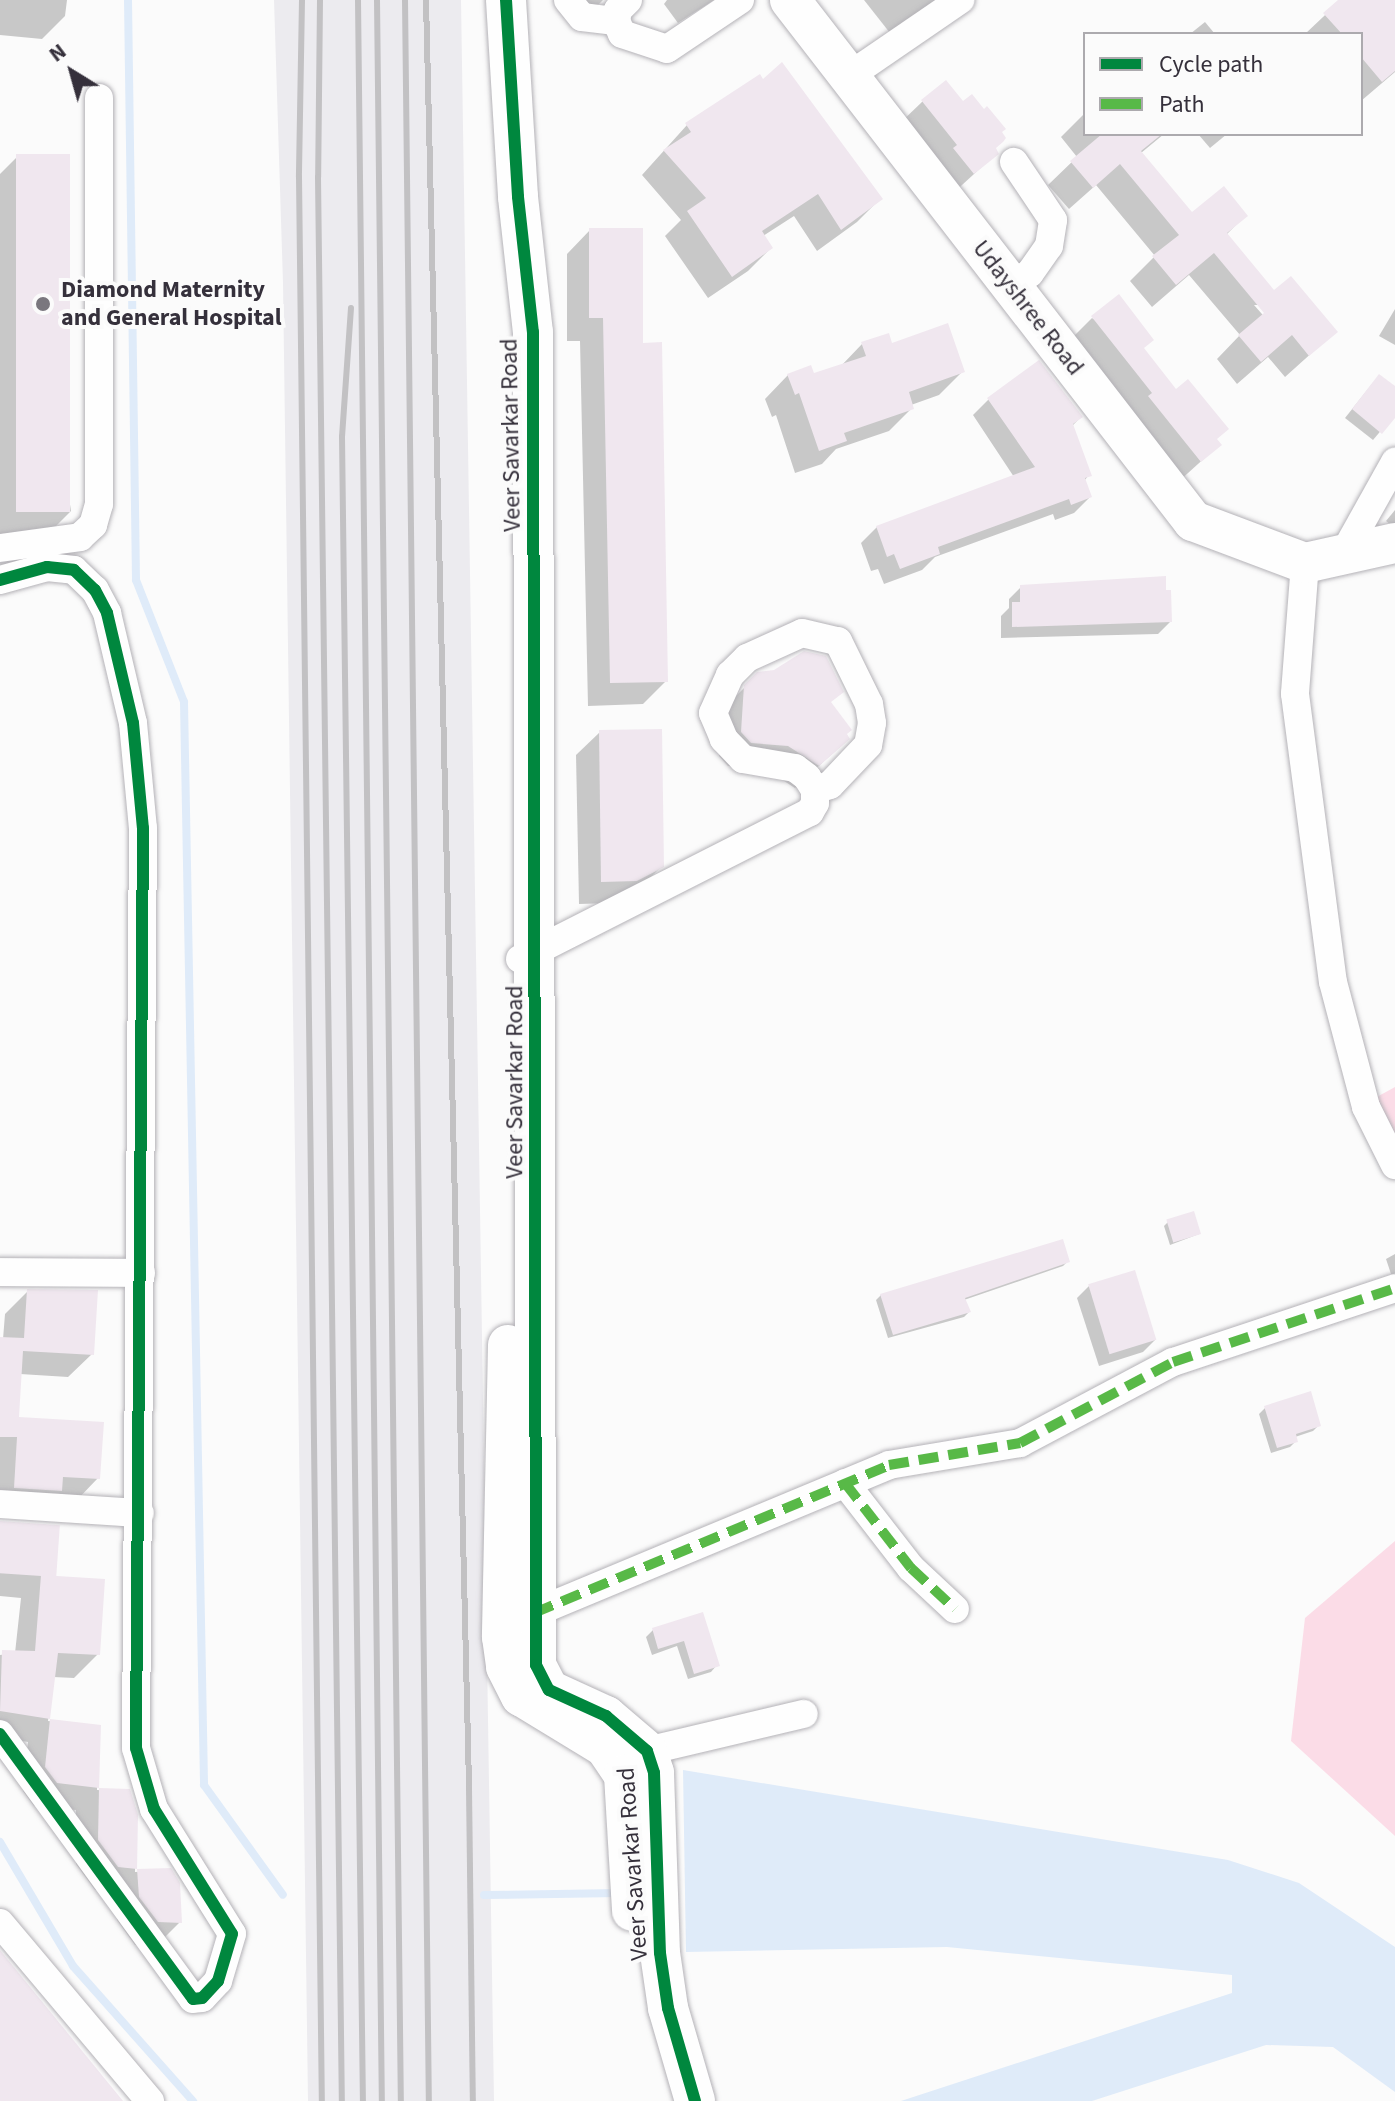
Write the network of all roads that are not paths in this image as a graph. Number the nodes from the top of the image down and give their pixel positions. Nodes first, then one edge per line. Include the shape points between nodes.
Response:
1 (506, 0) edge
2 (568, 0) edge
3 (740, 0) edge
4 (790, 0) edge
5 (960, 0) edge
6 (622, 11) edge
7 (849, 76) junction
8 (99, 98) dead end
9 (1014, 162) dead end
10 (1012, 286) junction
11 (1395, 462) edge
12 (1395, 543) edge
13 (0, 548) edge
14 (1343, 555) junction
15 (1305, 563) junction
16 (0, 580) edge
17 (815, 790) junction
18 (527, 956) junction
19 (1395, 1165) edge
20 (0, 1272) edge
21 (141, 1273) junction
22 (1395, 1288) edge
23 (845, 1483) junction
24 (0, 1504) edge
25 (140, 1513) junction
26 (955, 1609) dead end
27 (534, 1613) junction
28 (804, 1714) dead end
29 (0, 1734) edge
30 (642, 1766) junction
31 (0, 1923) edge
32 (648, 1957) junction
33 (150, 2101) edge
34 (670, 2101) edge
35 (695, 2101) edge

1 - 18 street, Veer Savarkar Road via 518,197 507,326
2 - 6 street via 587,20
3 - 6 street via 667,49 622,34
4 - 7 street, Udayshree Road
5 - 7 street
7 - 10 street, Udayshree Road
8 - 13 street via 99,504 93,525 80,537
9 - 10 street via 1053,220 1049,246 1030,273
10 - 15 street, Udayshree Road via 1193,521
11 - 14 street
12 - 14 street
14 - 15 street
15 - 19 street via 1295,694 1333,982 1366,1107
16 - 21 street via 47,567 74,570 95,590 107,613 133,723 143,828
17 - 17 street via 795,768 743,759 724,739 713,713 730,675 747,658 802,633 838,641 869,704 872,723 868,745 830,785
17 - 18 street via 810,812 796,821
18 - 27 street, Veer Savarkar Road
18 - 30 street, Veer Savarkar Road via 502,1621 506,1667 521,1696
20 - 21 street
21 - 25 street
22 - 23 street via 1173,1362 1020,1443 889,1465
23 - 26 street via 911,1568
23 - 27 street
24 - 25 street
25 - 29 street via 136,1748 154,1809 232,1934 218,1981 202,1998 193,1999
27 - 30 street, Veer Savarkar Road via 536,1665 549,1690 606,1716
28 - 30 street
30 - 32 street, Veer Savarkar Road
31 - 33 street
32 - 34 street via 645,2016
32 - 35 street, Veer Savarkar Road

